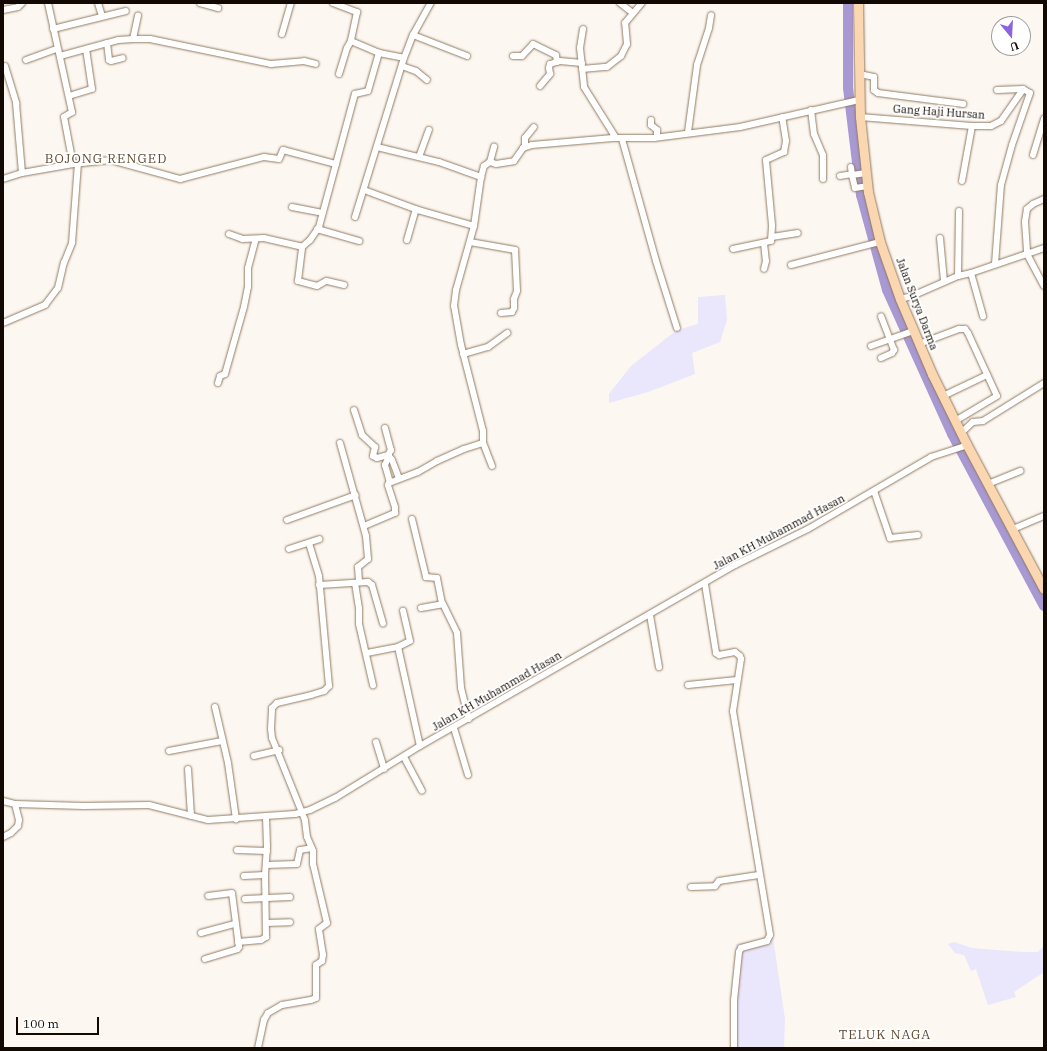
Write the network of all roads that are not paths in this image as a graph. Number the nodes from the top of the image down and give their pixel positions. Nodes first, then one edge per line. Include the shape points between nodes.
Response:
1 (22, 3) edge
2 (48, 3) edge
3 (98, 3) edge
4 (200, 3) edge
5 (291, 3) edge
6 (333, 3) edge
7 (430, 3) edge
8 (620, 3) edge
9 (642, 3) edge
10 (858, 3) edge
11 (218, 8) dead end
12 (3, 10) edge
13 (126, 12) dead end
14 (633, 12) junction
15 (711, 14) dead end
16 (102, 16) junction
17 (138, 16) dead end
18 (53, 28) junction
19 (583, 29) dead end
20 (282, 34) dead end
21 (412, 35) junction
22 (133, 39) junction
23 (351, 41) junction
24 (107, 43) junction
25 (57, 49) junction
26 (86, 49) junction
27 (379, 53) junction
28 (60, 56) junction
29 (467, 56) dead end
30 (513, 56) dead end
31 (123, 58) dead end
32 (404, 58) junction
33 (26, 60) dead end
34 (558, 62) junction
35 (316, 64) dead end
36 (5, 66) dead end
37 (402, 66) junction
38 (582, 66) junction
39 (338, 74) dead end
40 (859, 74) junction
41 (427, 80) dead end
42 (540, 86) dead end
43 (1023, 89) junction
44 (997, 90) dead end
45 (69, 96) junction
46 (856, 100) junction
47 (963, 104) dead end
48 (811, 110) junction
49 (782, 117) junction
50 (860, 117) junction
51 (1044, 119) edge
52 (650, 120) dead end
53 (972, 126) junction
54 (534, 127) dead end
55 (429, 130) dead end
56 (688, 132) junction
57 (657, 137) junction
58 (619, 139) junction
59 (525, 146) junction
60 (377, 147) junction
61 (494, 147) dead end
62 (1032, 155) dead end
63 (419, 157) junction
64 (490, 162) junction
65 (76, 164) junction
66 (336, 164) junction
67 (851, 167) dead end
68 (22, 173) junction
69 (864, 174) junction
70 (853, 175) junction
71 (840, 176) dead end
72 (481, 177) junction
73 (3, 179) edge
74 (823, 179) dead end
75 (962, 181) dead end
76 (866, 186) junction
77 (364, 190) junction
78 (1044, 199) edge
79 (292, 207) dead end
80 (416, 209) junction
81 (959, 211) dead end
82 (322, 213) junction
83 (355, 217) dead end
84 (474, 226) junction
85 (317, 229) junction
86 (798, 233) dead end
87 (229, 234) dead end
88 (772, 237) junction
89 (940, 238) dead end
90 (256, 239) junction
91 (407, 240) dead end
92 (359, 241) dead end
93 (470, 242) junction
94 (764, 243) junction
95 (879, 243) junction
96 (302, 247) junction
97 (1044, 248) edge
98 (733, 249) dead end
99 (1027, 254) junction
100 (995, 264) junction
101 (791, 265) dead end
102 (764, 269) dead end
103 (971, 273) junction
104 (958, 276) junction
105 (944, 281) junction
106 (344, 285) dead end
107 (1044, 286) edge
108 (900, 299) junction
109 (501, 313) dead end
110 (882, 316) dead end
111 (983, 316) dead end
112 (3, 323) edge
113 (678, 328) dead end
114 (910, 332) junction
115 (506, 333) dead end
116 (889, 339) junction
117 (919, 344) junction
118 (871, 346) dead end
119 (463, 354) junction
120 (881, 358) dead end
121 (987, 375) junction
122 (218, 383) dead end
123 (1044, 383) edge
124 (943, 396) junction
125 (354, 410) dead end
126 (956, 421) junction
127 (385, 428) dead end
128 (961, 433) junction
129 (340, 443) dead end
130 (484, 443) junction
131 (965, 445) junction
132 (388, 455) junction
133 (492, 466) dead end
134 (1020, 471) dead end
135 (398, 478) junction
136 (390, 482) junction
137 (988, 484) junction
138 (874, 491) junction
139 (356, 495) junction
140 (1044, 516) edge
141 (412, 518) dead end
142 (288, 520) dead end
143 (364, 526) junction
144 (1013, 529) junction
145 (918, 535) dead end
146 (319, 539) dead end
147 (309, 542) junction
148 (290, 549) dead end
149 (357, 583) junction
150 (705, 584) junction
151 (319, 585) junction
152 (1044, 588) edge
153 (442, 604) junction
154 (421, 608) dead end
155 (403, 610) dead end
156 (650, 615) junction
157 (383, 623) dead end
158 (398, 647) junction
159 (367, 654) junction
160 (659, 667) dead end
161 (737, 680) junction
162 (373, 685) dead end
163 (688, 685) dead end
164 (215, 707) dead end
165 (469, 719) junction
166 (454, 728) junction
167 (222, 741) junction
168 (376, 742) dead end
169 (420, 746) junction
170 (279, 750) junction
171 (169, 751) dead end
172 (254, 756) dead end
173 (404, 757) junction
174 (188, 769) dead end
175 (384, 769) junction
176 (468, 775) dead end
177 (422, 792) dead end
178 (3, 801) edge
179 (15, 804) junction
180 (302, 813) junction
181 (191, 816) junction
182 (266, 816) junction
183 (236, 819) junction
184 (3, 837) edge
185 (312, 848) junction
186 (237, 850) dead end
187 (267, 851) junction
188 (266, 865) junction
189 (265, 875) junction
190 (759, 875) junction
191 (244, 876) dead end
192 (691, 888) dead end
193 (208, 896) dead end
194 (266, 897) junction
195 (290, 897) dead end
196 (245, 899) dead end
197 (290, 922) dead end
198 (266, 923) junction
199 (235, 924) junction
200 (201, 933) dead end
201 (238, 942) junction
202 (205, 959) dead end
203 (258, 1048) edge
204 (734, 1048) edge

1 - 12 street via 18,7
2 - 18 street
3 - 16 street
4 - 11 street
5 - 20 street
6 - 23 street via 357,12
7 - 21 street
8 - 14 street
9 - 14 street
10 - 40 main road, Jalan Surya Darma
13 - 16 street
14 - 38 street via 625,23 627,44 621,56 607,67
15 - 56 street via 697,65
16 - 18 street
17 - 22 street
18 - 25 street
19 - 38 street via 580,48
21 - 29 street
21 - 32 street
22 - 24 street
22 - 35 street via 150,39 271,64 304,61
23 - 27 street
23 - 39 street
24 - 26 street
24 - 31 street via 111,62
25 - 28 street
25 - 33 street
26 - 28 street
26 - 45 street via 92,89
27 - 32 street
27 - 66 street via 368,91 355,94
28 - 45 street
30 - 34 street via 522,56 533,44 556,55
32 - 37 street
34 - 38 street
34 - 42 street via 549,65 550,74
36 - 68 street via 16,103
37 - 41 street via 416,71
37 - 60 street
38 - 58 street via 584,87
40 - 46 main road, Jalan Surya Darma
40 - 47 street via 874,77 874,90 878,93
43 - 44 street
43 - 53 street, Gang Haji Hursan via 999,123 986,127
43 - 100 street via 1030,93 1030,96 1001,185
45 - 65 street via 72,112 64,117
46 - 48 street
46 - 50 main road, Jalan Surya Darma
48 - 49 street
48 - 74 street via 814,134 823,155
49 - 56 street via 740,127
49 - 88 street via 786,142 784,152 766,160
50 - 53 street, Gang Haji Hursan
50 - 69 main road, Jalan Surya Darma
51 - 62 street
52 - 57 street via 651,125 657,130
53 - 75 street
54 - 59 street via 525,138
55 - 63 street
56 - 57 street
57 - 58 street
58 - 59 street
58 - 113 street
59 - 64 street via 514,161 496,164
60 - 63 street
60 - 77 street
61 - 64 street
63 - 72 street
64 - 72 street via 484,166
65 - 66 street via 111,160 180,179 264,157 279,159 284,150
65 - 68 street
65 - 112 street via 72,243 58,288 42,307
66 - 82 street
67 - 70 street
68 - 73 street
69 - 70 street
69 - 76 main road, Jalan Surya Darma
70 - 71 street
70 - 76 street via 855,186
72 - 84 street
76 - 95 main road, Jalan Surya Darma
77 - 80 street
77 - 83 street
78 - 99 street via 1030,206 1026,213
79 - 82 street
80 - 84 street
80 - 91 street
81 - 104 street
82 - 85 street
84 - 93 street
85 - 92 street
85 - 96 street
86 - 88 street
87 - 90 street
88 - 94 street via 771,241
89 - 105 street
90 - 96 street via 264,238
90 - 122 street via 248,268 244,307 225,374 220,376
93 - 109 street via 515,250 517,291 514,310 510,313
93 - 119 street via 454,299 455,318
94 - 98 street
94 - 102 street
95 - 101 street
95 - 108 main road, Jalan Surya Darma
96 - 106 street via 298,281 317,286 326,281
97 - 99 street
99 - 100 street
99 - 107 street
100 - 103 street
103 - 104 street
103 - 111 street
104 - 105 street
105 - 108 street
108 - 114 main road, Jalan Surya Darma
110 - 116 street
114 - 116 street
114 - 117 main road, Jalan Surya Darma
115 - 119 street via 488,347
116 - 118 street
116 - 120 street via 893,352
117 - 121 street via 959,329 965,330
117 - 124 main road, Jalan Surya Darma
119 - 130 street
121 - 124 street
121 - 126 street via 997,394 996,398
123 - 128 street via 983,420 973,422
124 - 126 main road, Jalan Surya Darma
125 - 132 street via 362,435 374,446 373,456 376,458
126 - 128 main road, Jalan Surya Darma
127 - 132 street via 391,450
128 - 131 main road, Jalan Surya Darma
129 - 139 street
130 - 133 street
130 - 135 street
131 - 137 main road, Jalan Surya Darma
131 - 138 street, Jalan KH Muhammad Hasan via 931,457
132 - 135 street
132 - 136 street via 386,465
134 - 137 street
135 - 136 street
136 - 143 street via 388,486 395,512
137 - 144 main road, Jalan Surya Darma
138 - 145 street via 890,538
138 - 150 street, Jalan KH Muhammad Hasan
139 - 142 street
139 - 143 street
140 - 144 street
141 - 153 street via 426,577 437,578
143 - 149 street via 368,559 358,567
144 - 152 main road, Jalan Surya Darma
146 - 147 street
147 - 148 street
147 - 151 street via 319,576
149 - 151 street
149 - 157 street via 368,582 372,585
149 - 159 street via 359,624
150 - 156 street, Jalan KH Muhammad Hasan
150 - 161 street via 716,653 719,655 735,652 740,656
151 - 170 street via 330,686 324,691 273,705 271,735
153 - 154 street
153 - 165 street via 458,636 461,688
155 - 158 street via 410,641
156 - 160 street
156 - 165 street, Jalan KH Muhammad Hasan
158 - 159 street
158 - 169 street
159 - 162 street
161 - 163 street
161 - 190 street via 733,711
164 - 167 street
165 - 166 street, Jalan KH Muhammad Hasan
166 - 169 street, Jalan KH Muhammad Hasan
166 - 176 street
167 - 171 street
167 - 183 street via 228,763
168 - 175 street
169 - 173 street, Jalan KH Muhammad Hasan
170 - 172 street
170 - 180 street
173 - 175 street, Jalan KH Muhammad Hasan
173 - 177 street
174 - 181 street
175 - 180 street, Jalan KH Muhammad Hasan via 335,798
178 - 179 street, Jalan KH Muhammad Hasan
179 - 181 street, Jalan KH Muhammad Hasan via 149,805
179 - 184 street via 18,826
180 - 182 street, Jalan KH Muhammad Hasan
180 - 185 street
181 - 183 street, Jalan KH Muhammad Hasan via 208,820
182 - 183 street, Jalan KH Muhammad Hasan
182 - 187 street
185 - 188 street via 300,850 297,864
185 - 203 street via 313,864 327,922 319,930 323,955 322,961 316,964 317,996 313,1000 282,1005 268,1013
186 - 187 street
187 - 188 street
188 - 189 street
189 - 191 street
189 - 194 street
190 - 192 street via 719,881 715,886
190 - 204 street via 769,936 767,941 741,948 739,952 734,1000
193 - 199 street via 232,893
194 - 195 street
194 - 196 street
194 - 198 street
197 - 198 street
198 - 201 street via 265,938
199 - 200 street
199 - 201 street
201 - 202 street via 238,949

